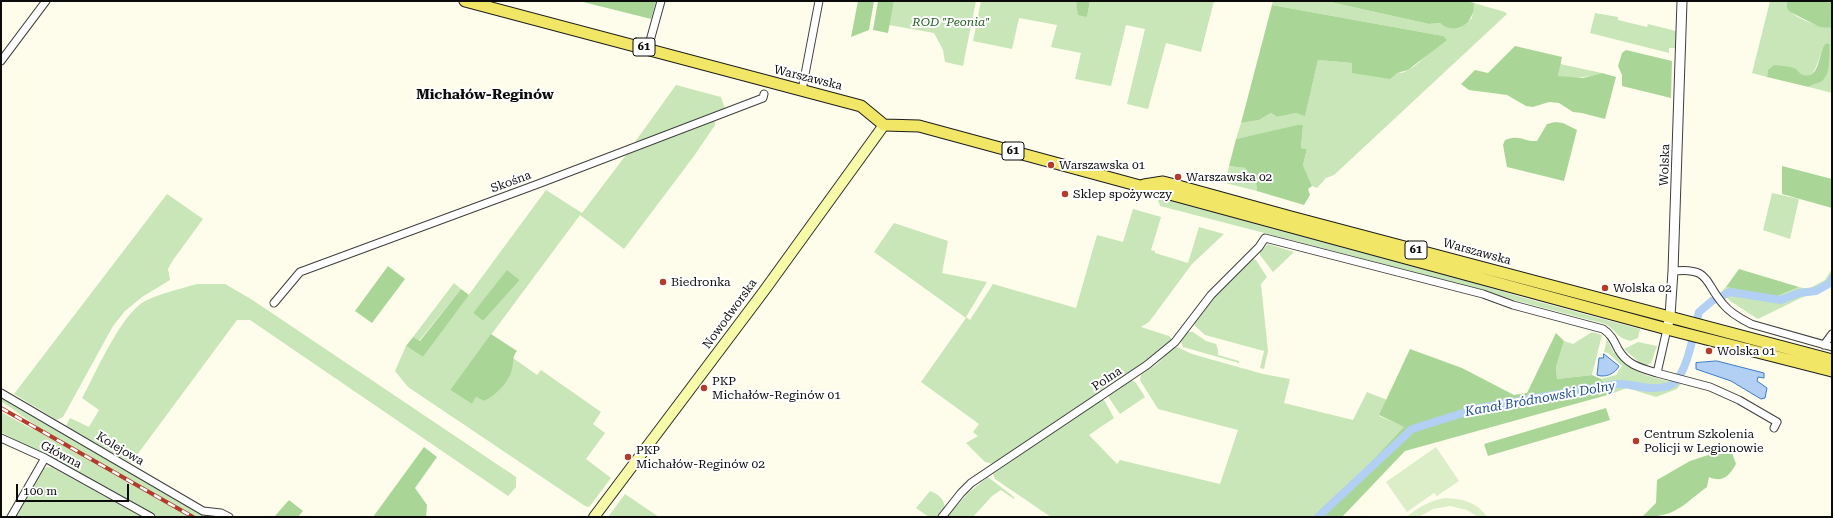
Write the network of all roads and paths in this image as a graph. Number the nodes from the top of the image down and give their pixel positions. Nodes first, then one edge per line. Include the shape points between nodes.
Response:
1 (46, 1) edge
2 (465, 1) edge
3 (662, 1) edge
4 (819, 1) edge
5 (1682, 1) edge
6 (648, 48) junction
7 (1, 61) edge
8 (802, 90) junction
9 (764, 94) dead end
10 (884, 125) junction
11 (1140, 186) junction
12 (1673, 271) junction
13 (274, 303) dead end
14 (1670, 316) junction
15 (1667, 329) junction
16 (1832, 334) edge
17 (1824, 345) junction
18 (1832, 347) edge
19 (1804, 358) junction
20 (1832, 360) edge
21 (1832, 370) edge
22 (1657, 373) junction
23 (1, 393) edge
24 (1775, 425) dead end
25 (1, 438) edge
26 (44, 458) junction
27 (11, 517) edge
28 (151, 517) edge
29 (229, 517) edge
30 (594, 517) edge
31 (942, 517) edge

1 - 7 street
2 - 6 main road, Warszawska / 61
3 - 6 street
4 - 8 street
5 - 12 street, Wolska
6 - 8 main road, Warszawska / 61
8 - 10 main road, Warszawska / 61 via 861,106
9 - 13 street, Skośna via 763,98 300,272
10 - 11 main road, Warszawska / 61 via 919,126
10 - 30 main road, Nowodworska via 764,291
11 - 14 main road, Warszawska / 61 via 1163,182
11 - 15 main road, Warszawska / 61
12 - 14 street, Wolska
12 - 17 street via 1698,272 1706,278 1723,305 1751,324
14 - 15 street, Wolska
14 - 19 main road, Warszawska / 61
15 - 19 main road, Warszawska / 61 via 1703,339
15 - 22 street
16 - 17 street
17 - 18 street
19 - 20 main road, 61
19 - 21 main road, 61
22 - 24 street via 1710,387 1739,400
22 - 31 street, Polna via 1630,363 1622,355 1612,336 1603,329 1512,305 1482,294 1265,238 1259,248 1218,287 1168,349 971,483
23 - 29 street, Kolejowa via 203,511 221,512
25 - 26 street, Główna
26 - 27 street
26 - 28 street, Główna

